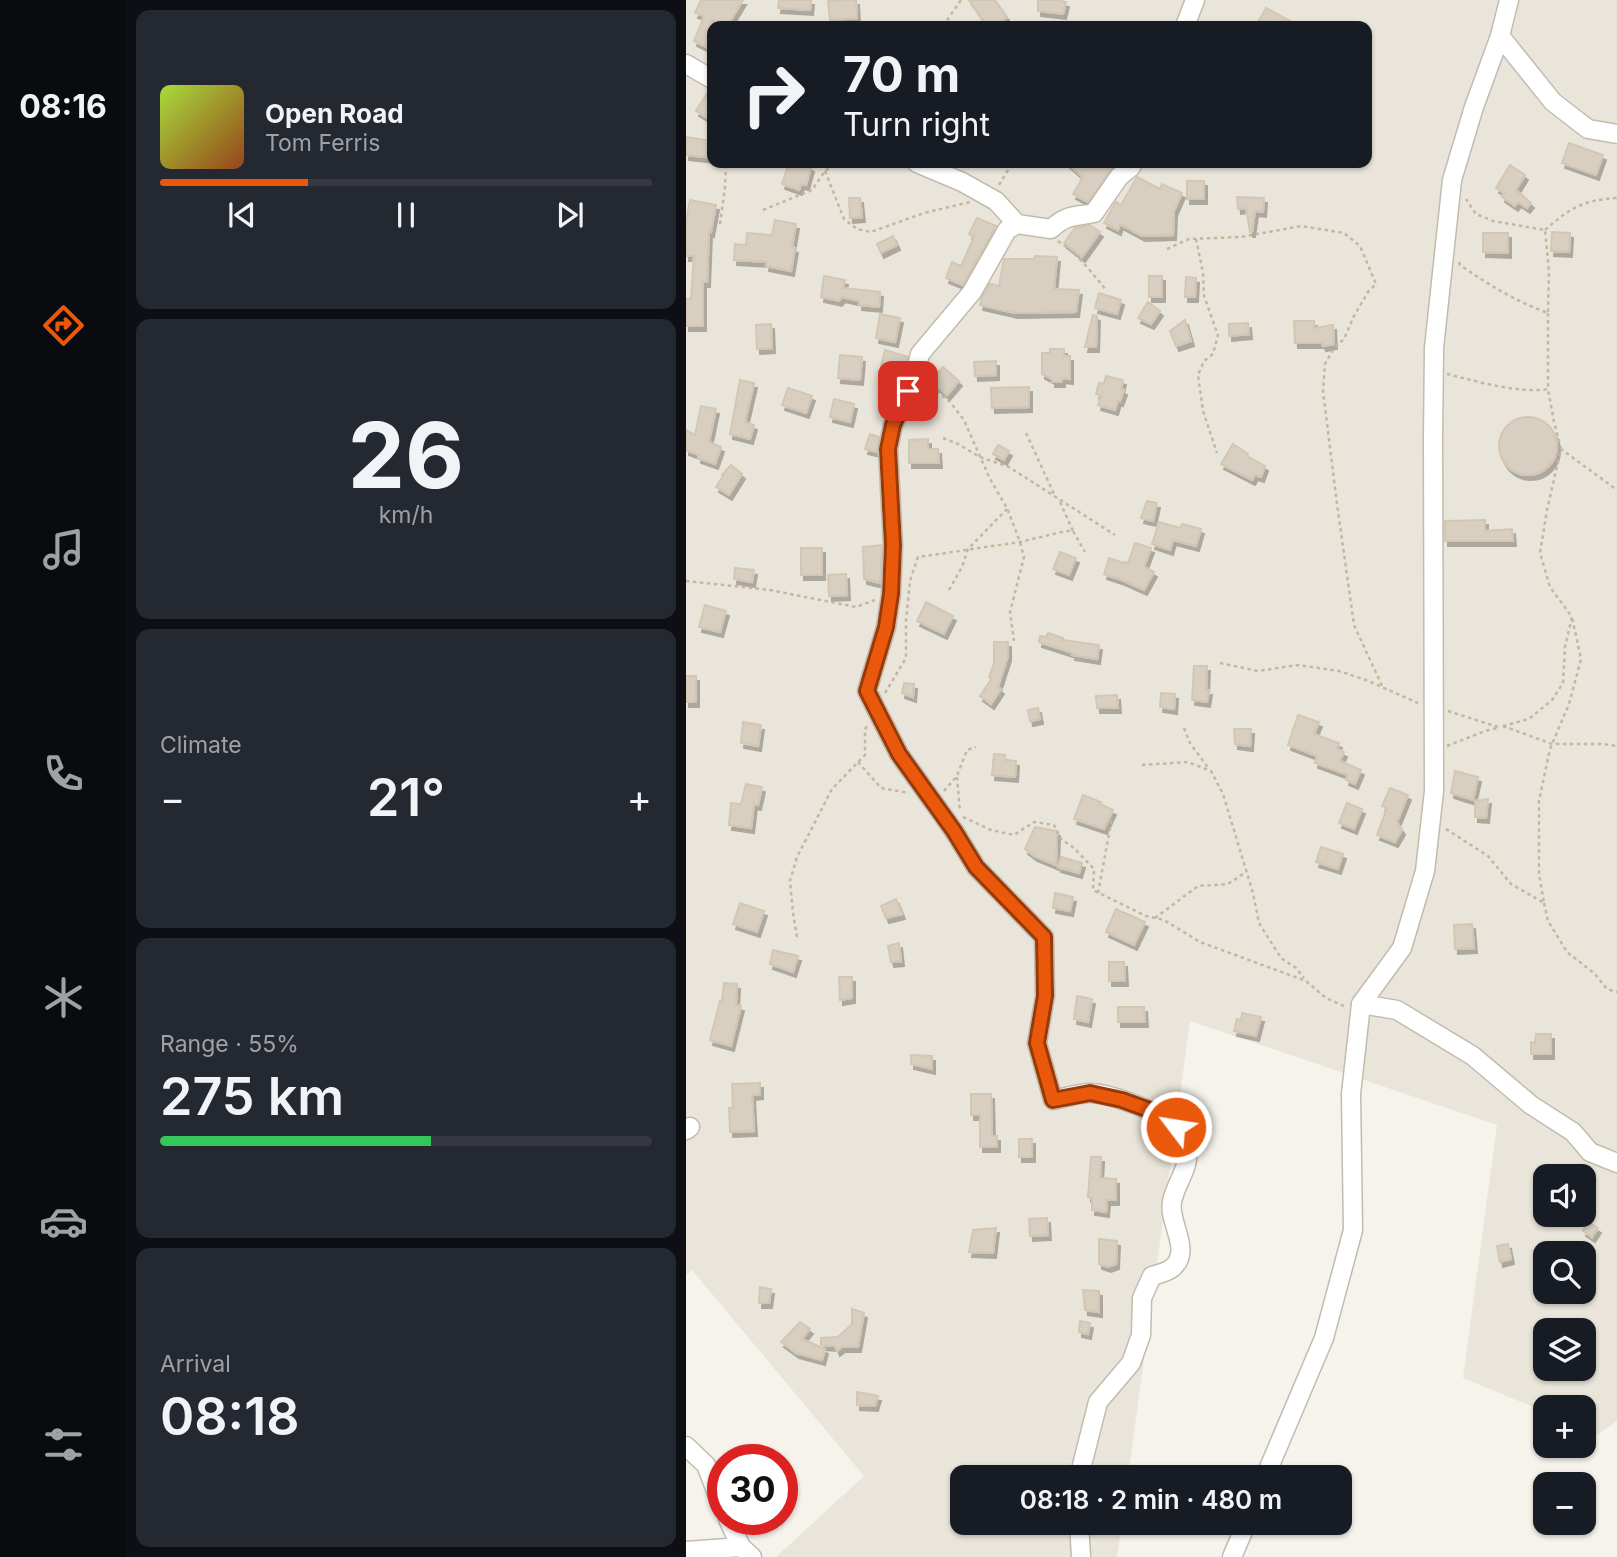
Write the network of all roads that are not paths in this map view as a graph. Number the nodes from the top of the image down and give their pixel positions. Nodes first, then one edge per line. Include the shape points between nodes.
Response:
1 (1195, 0) edge
2 (1508, 0) edge
3 (1187, 21) edge
4 (1500, 36) junction
5 (686, 64) edge
6 (707, 76) edge
7 (1617, 134) edge
8 (929, 168) edge
9 (1130, 168) edge
10 (1017, 224) junction
11 (1361, 1004) junction
12 (1617, 1163) edge
13 (686, 1446) edge
14 (1082, 1465) edge
15 (1270, 1465) edge
16 (707, 1468) edge
17 (737, 1535) edge
18 (1080, 1535) edge
19 (1241, 1535) edge
20 (686, 1551) edge
21 (746, 1552) edge
22 (1081, 1557) edge
23 (1232, 1557) edge

1 - 3 street
2 - 4 street
4 - 7 street via 1553,102 1588,129
4 - 11 street via 1452,180 1439,297 1434,359 1434,791 1425,871 1402,948
5 - 6 street
8 - 10 street via 993,199
9 - 10 street via 1094,213 1061,219 1051,229
10 - 14 street via 1007,230 972,292 920,354 893,425 888,449 891,594 867,691 899,754 976,867 1044,937 1045,996 1037,1043 1053,1100 1090,1093 1152,1111 1176,1127 1187,1150 1171,1203 1179,1261 1171,1270 1152,1276 1142,1298 1141,1335 1131,1363 1098,1402
11 - 12 street via 1398,1010 1473,1056 1531,1105 1573,1132 1590,1152
11 - 15 street via 1351,1094 1353,1230 1324,1338
13 - 16 street
17 - 21 street
18 - 22 street
19 - 23 street
20 - 21 street

